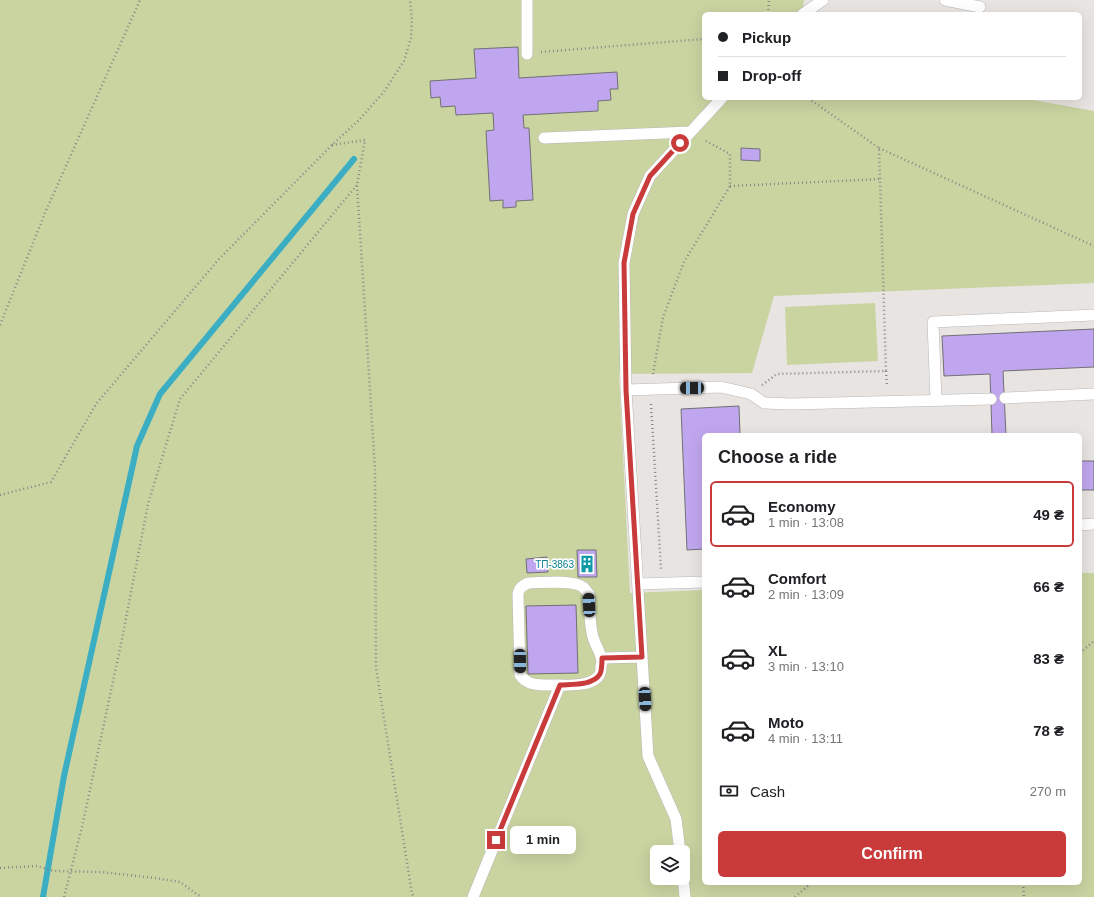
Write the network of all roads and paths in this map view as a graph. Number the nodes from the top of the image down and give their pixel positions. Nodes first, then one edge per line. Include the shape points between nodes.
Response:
1 (140, 0) edge
2 (410, 0) edge
3 (526, 0) edge
4 (768, 0) edge
5 (945, 0) edge
6 (980, 7) dead end
7 (768, 12) edge
8 (702, 39) edge
9 (527, 54) joint
10 (720, 100) edge
11 (811, 100) edge
12 (690, 132) junction
13 (544, 138) dead end
14 (332, 145) junction
15 (879, 148) junction
16 (881, 179) junction
17 (357, 185) junction
18 (730, 186) junction
19 (1094, 246) edge
20 (1094, 315) edge
21 (0, 325) edge
22 (650, 389) junction
23 (626, 390) junction
24 (751, 394) junction
25 (1094, 394) edge
26 (1005, 398) dead end
27 (991, 399) dead end
28 (936, 400) junction
29 (0, 495) edge
30 (1094, 524) edge
31 (1082, 525) edge
32 (702, 582) edge
33 (638, 584) junction
34 (661, 584) junction
35 (1094, 641) edge
36 (1082, 651) edge
37 (642, 657) junction
38 (602, 658) junction
39 (560, 685) junction
40 (679, 845) edge
41 (0, 868) edge
42 (70, 872) junction
43 (684, 885) edge
44 (809, 885) edge
45 (1023, 885) edge
46 (64, 897) edge
47 (201, 897) edge
48 (415, 897) edge
49 (473, 897) edge
50 (685, 897) edge
51 (795, 897) edge
52 (1024, 897) edge

1 - 21 path via 45,213
2 - 14 path via 411,38 404,61 383,93
3 - 9 lane
4 - 7 path
5 - 6 lane
8 - 9 path
10 - 12 lane
11 - 15 path
12 - 13 lane
12 - 18 path via 730,154
12 - 23 lane via 650,176 633,214 624,263
14 - 17 path via 365,140
14 - 29 path via 219,259 96,404 51,482
15 - 16 path
15 - 19 path
16 - 18 path
16 - 24 path via 886,371 777,374
17 - 42 path via 180,399 148,504 122,639
17 - 48 path via 375,470 376,668 412,894
18 - 22 path via 688,255 679,276 663,317
20 - 28 lane via 933,322
22 - 23 lane
22 - 24 lane via 721,387
22 - 34 path
23 - 33 lane
24 - 28 lane via 764,403 792,404
25 - 26 lane
27 - 28 lane
30 - 31 lane
32 - 34 lane
33 - 34 lane
33 - 37 lane
35 - 36 path
37 - 38 lane
37 - 40 lane via 648,756 676,819
38 - 39 lane via 598,677 585,683
38 - 39 lane via 592,632 589,594 582,586 572,583 528,583 522,586 518,594 520,674 527,682
39 - 49 lane
41 - 42 path via 37,866
42 - 46 path
42 - 47 path via 101,872 180,882
43 - 50 lane
44 - 51 path
45 - 52 path

